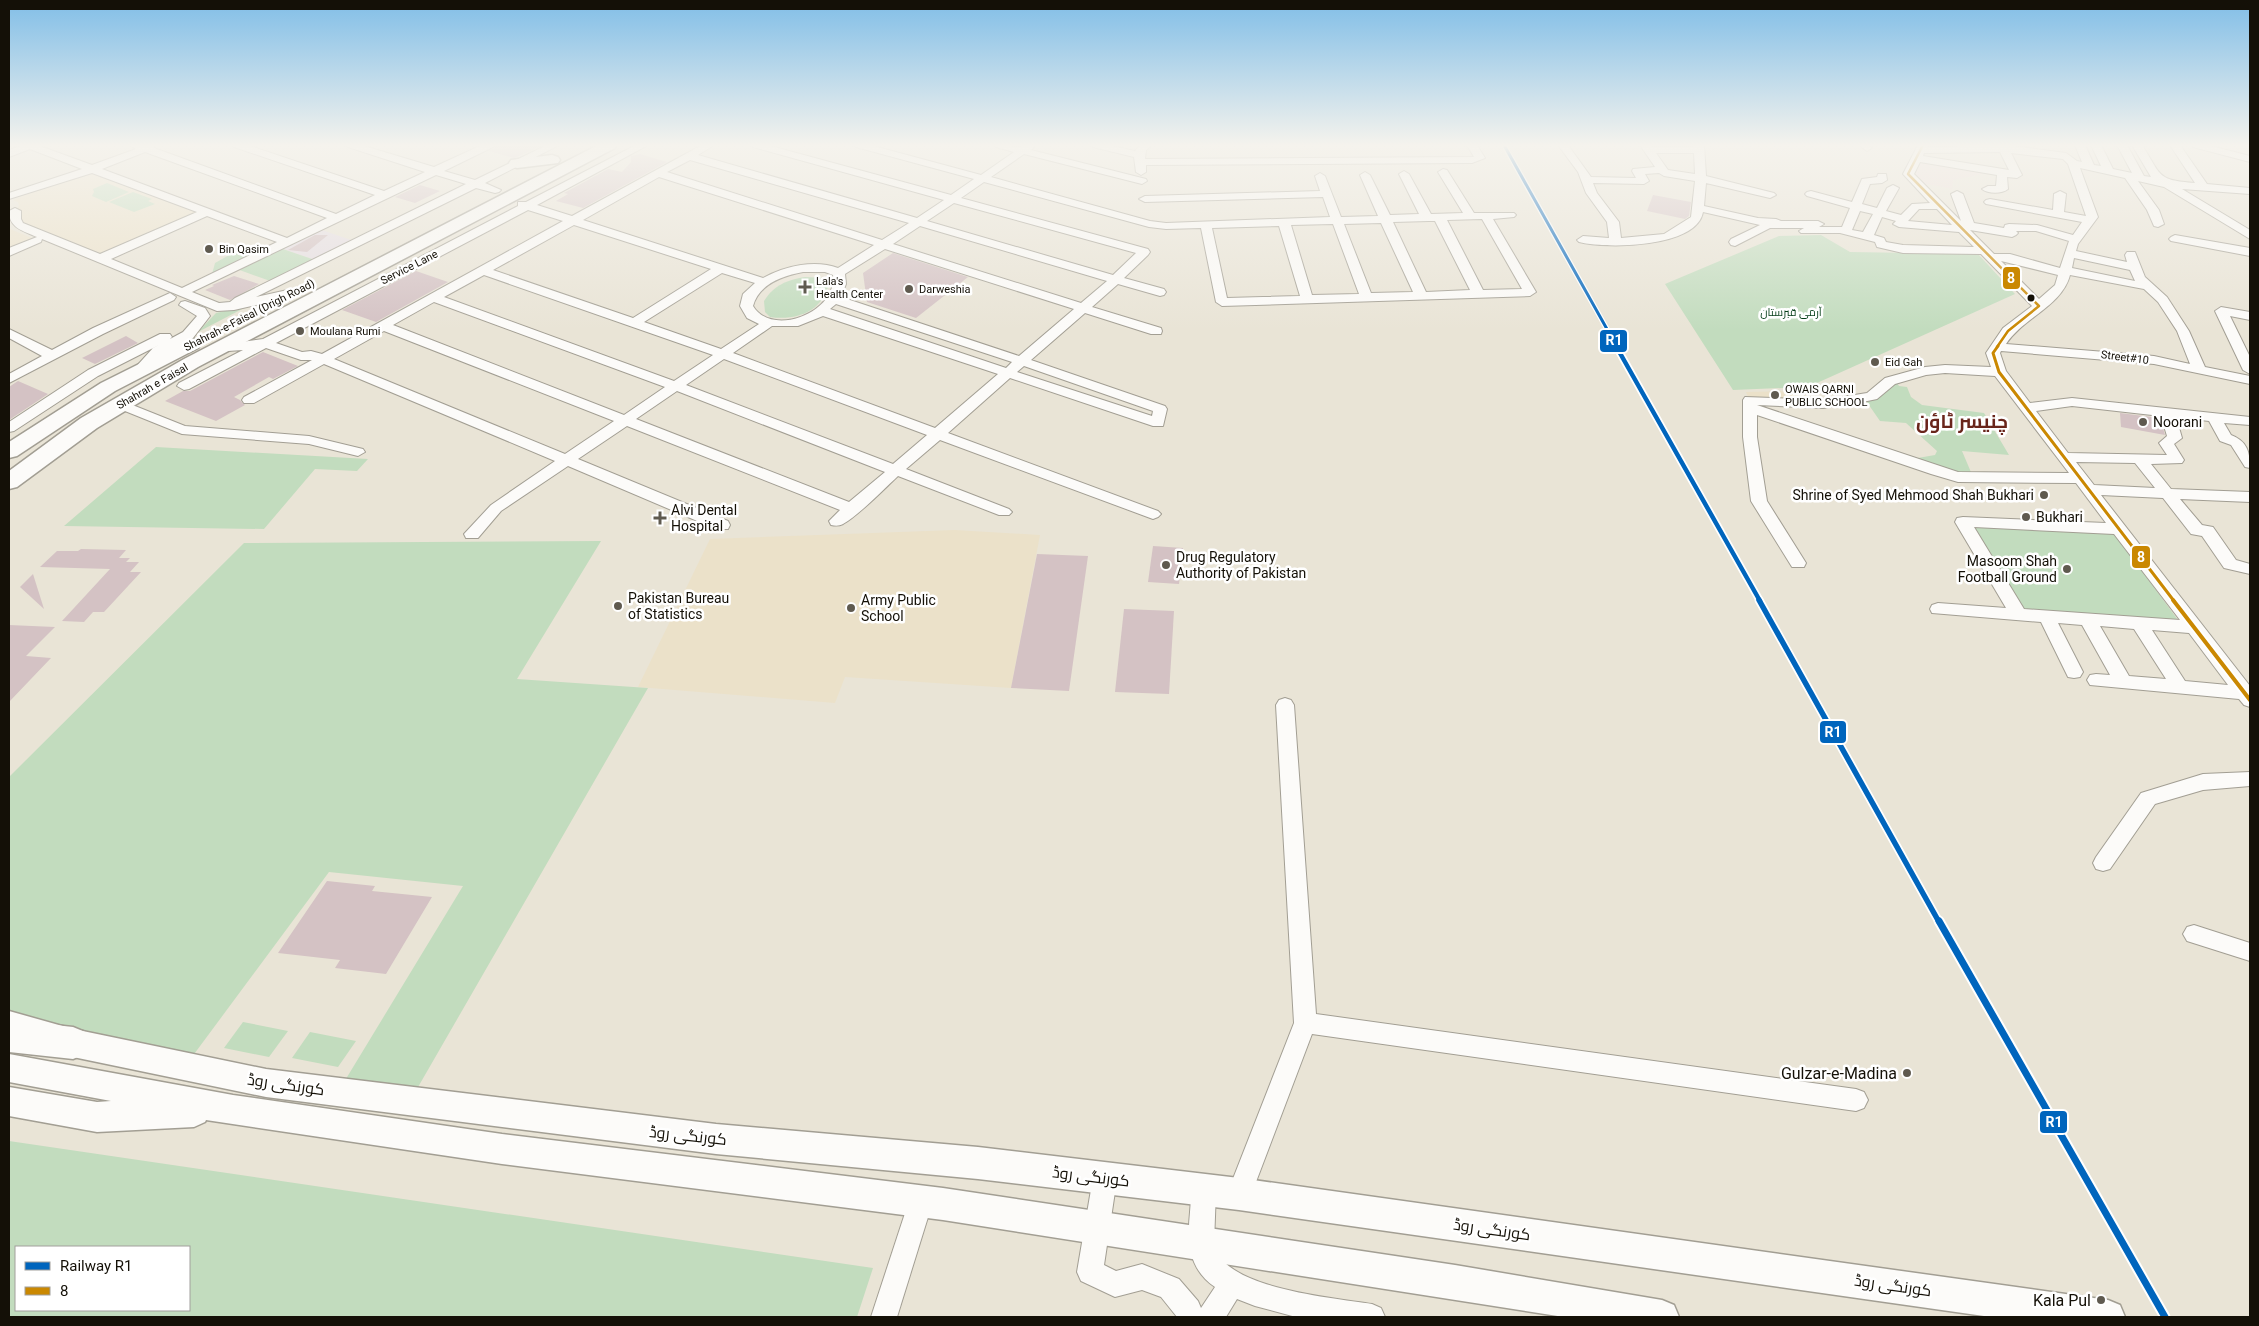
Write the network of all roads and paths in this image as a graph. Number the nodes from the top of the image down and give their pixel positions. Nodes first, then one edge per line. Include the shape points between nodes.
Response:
1 (1856, 206) edge
2 (194, 207) edge
3 (307, 207) edge
4 (360, 207) edge
5 (429, 207) edge
6 (475, 207) edge
7 (526, 207) edge
8 (531, 207) edge
9 (599, 207) edge
10 (762, 207) edge
11 (866, 207) edge
12 (942, 207) edge
13 (977, 207) edge
14 (1103, 207) edge
15 (1146, 207) edge
16 (1332, 207) edge
17 (1380, 207) edge
18 (1426, 207) edge
19 (1464, 207) edge
20 (1602, 207) edge
21 (1859, 207) edge
22 (1884, 207) edge
23 (1915, 207) edge
24 (1941, 207) edge
25 (1960, 207) edge
26 (2018, 207) edge
27 (2059, 207) edge
28 (2088, 207) edge
29 (2151, 207) edge
30 (2204, 207) edge
31 (1698, 208) joint
32 (14, 211) edge
33 (207, 212) junction
34 (1879, 213) junction
35 (2058, 214) junction
36 (1510, 215) dead end
37 (1470, 216) junction
38 (1486, 216) junction
39 (336, 218) junction
40 (1433, 218) junction
41 (1148, 219) junction
42 (1386, 219) junction
43 (1903, 220) junction
44 (2089, 220) junction
45 (574, 221) junction
46 (1337, 221) junction
47 (919, 222) junction
48 (1284, 222) junction
49 (2158, 224) dead end
50 (1206, 225) junction
51 (1962, 226) junction
52 (9, 228) edge
53 (1781, 228) junction
54 (1843, 231) junction
55 (2250, 235) edge
56 (1867, 237) junction
57 (2076, 239) junction
58 (2176, 239) dead end
59 (37, 240) junction
60 (1584, 240) dead end
61 (1974, 240) junction
62 (287, 242) junction
63 (1616, 242) junction
64 (1735, 242) dead end
65 (883, 246) junction
66 (1916, 250) junction
67 (9, 252) edge
68 (2250, 252) edge
69 (1988, 254) junction
70 (2070, 254) junction
71 (100, 259) junction
72 (721, 268) junction
73 (484, 271) junction
74 (2065, 271) junction
75 (839, 273) junction
76 (1116, 279) junction
77 (764, 282) junction
78 (2147, 286) junction
79 (1160, 292) dead end
80 (1478, 294) junction
81 (175, 295) junction
82 (1421, 295) junction
83 (1366, 297) junction
84 (434, 298) junction
85 (298, 299) junction
86 (834, 299) junction
87 (1307, 299) junction
88 (234, 306) junction
89 (2040, 306) junction
90 (1082, 308) junction
91 (822, 311) junction
92 (2250, 316) edge
93 (634, 323) junction
94 (198, 324) junction
95 (767, 324) junction
96 (384, 326) junction
97 (1156, 331) dead end
98 (9, 333) edge
99 (282, 333) junction
100 (263, 343) junction
101 (1997, 347) junction
102 (217, 349) junction
103 (723, 354) junction
104 (51, 355) junction
105 (317, 357) junction
106 (1022, 361) junction
107 (141, 369) junction
108 (2200, 370) junction
109 (2250, 370) edge
110 (1999, 372) junction
111 (1008, 373) junction
112 (9, 379) edge
113 (2250, 380) edge
114 (184, 386) dead end
115 (676, 386) junction
116 (249, 400) dead end
117 (120, 404) junction
118 (1751, 408) junction
119 (2027, 408) junction
120 (2168, 414) junction
121 (2215, 418) junction
122 (627, 419) junction
123 (2250, 421) edge
124 (9, 428) edge
125 (937, 434) junction
126 (9, 451) edge
127 (358, 452) dead end
128 (2065, 457) junction
129 (2139, 459) junction
130 (567, 460) junction
131 (2250, 464) edge
132 (895, 470) junction
133 (2081, 478) junction
134 (9, 482) edge
135 (2091, 490) junction
136 (2168, 494) junction
137 (2250, 497) edge
138 (852, 509) junction
139 (1004, 512) dead end
140 (1153, 514) dead end
141 (837, 521) dead end
142 (722, 525) dead end
143 (2121, 529) junction
144 (472, 534) dead end
145 (1798, 563) dead end
146 (2250, 569) edge
147 (1938, 609) dead end
148 (2018, 614) junction
149 (2046, 616) junction
150 (2087, 619) junction
151 (2139, 623) junction
152 (2195, 627) junction
153 (2074, 672) dead end
154 (2096, 680) dead end
155 (2123, 682) junction
156 (2180, 687) junction
157 (2249, 695) edge
158 (1285, 705) dead end
159 (2250, 779) edge
160 (2103, 863) dead end
161 (2194, 934) dead end
162 (2250, 952) edge
163 (1305, 1023) junction
164 (9, 1024) edge
165 (9, 1036) edge
166 (73, 1043) junction
167 (9, 1068) edge
168 (1856, 1100) dead end
169 (9, 1102) edge
170 (233, 1110) junction
171 (1106, 1178) junction
172 (1204, 1190) junction
173 (1239, 1194) junction
174 (921, 1201) junction
175 (1099, 1228) junction
176 (1201, 1245) junction
177 (1232, 1284) junction
178 (884, 1317) edge
179 (1190, 1317) edge
180 (1212, 1317) edge
181 (1372, 1317) edge
182 (1662, 1317) edge
183 (2108, 1317) edge

1 - 54 street
2 - 33 street
3 - 39 street
4 - 39 street
5 - 88 street
6 - 85 highway, Shahrah-e-Faisal (Drigh Road)
7 - 99 street, Service Lane
8 - 45 street
9 - 45 street
10 - 65 street
11 - 47 street
12 - 47 street
13 - 76 street via 1144,252
14 - 41 street
15 - 41 street
16 - 46 street
17 - 42 street
18 - 40 street
19 - 37 street
20 - 63 street via 1612,222
21 - 34 street
22 - 34 street
23 - 43 street
24 - 51 street
25 - 51 street via 1968,222
26 - 35 street
27 - 35 street
28 - 44 street via 2092,218
29 - 49 street
30 - 55 street
31 - 53 street via 1758,221 1776,221
31 - 63 street via 1696,219 1676,234
32 - 71 street via 19,225
33 - 62 street
33 - 71 street
34 - 43 street
34 - 56 street
35 - 44 street
36 - 38 street
37 - 38 street
37 - 40 street
38 - 80 street via 1530,292
39 - 62 street
40 - 42 street
40 - 80 street
41 - 50 street via 1166,226
42 - 46 street
42 - 82 street
43 - 51 street via 1899,224
44 - 57 street
45 - 72 street
45 - 73 street
46 - 48 street
46 - 83 street
47 - 65 street
47 - 76 street
48 - 50 street
48 - 87 street
50 - 87 street via 1222,302
51 - 57 street via 2010,230 2037,228
51 - 61 street
52 - 59 street
53 - 54 street via 1810,223
53 - 64 street via 1768,225
54 - 56 street
56 - 66 street via 1880,240 1881,244
57 - 70 street
58 - 68 street
59 - 67 street
59 - 81 street
60 - 63 street
61 - 66 street via 1907,237
61 - 69 street
62 - 81 street
65 - 75 street
65 - 90 street
66 - 69 street
69 - 74 street
69 - 89 street
70 - 74 street
70 - 78 street via 2133,261 2139,278
71 - 81 street
72 - 77 street
72 - 93 street
73 - 84 street
73 - 93 street
74 - 78 street
74 - 89 street via 2061,286
75 - 77 street via 827,268 802,269
75 - 86 street via 840,283
76 - 79 street
76 - 90 street
77 - 95 street via 748,296 746,305 756,319
78 - 108 street via 2163,300 2183,331
80 - 82 street
81 - 88 street via 216,307
81 - 94 street via 204,314
81 - 104 street
82 - 83 street
83 - 87 street
84 - 96 street
84 - 115 street
85 - 88 street
85 - 99 street
85 - 102 highway, Shahrah e Faisal
85 - 107 highway, Shahrah-e-Faisal (Drigh Road)
86 - 91 street
86 - 106 street
89 - 101 street via 2008,331
90 - 97 street
90 - 106 street
91 - 95 street via 796,323
91 - 111 street
92 - 109 street via 2221,311
93 - 103 street
94 - 107 street via 188,335 158,351
94 - 124 street via 186,326 92,374
95 - 103 street
96 - 105 street
96 - 122 street
98 - 104 street
99 - 100 street, Service Lane
99 - 105 street via 312,350
100 - 102 street
100 - 105 street via 301,356
100 - 114 street, Service Lane
101 - 108 street, Street#10 via 2154,360
101 - 110 street via 1993,353
102 - 117 highway, Shahrah e Faisal
103 - 115 street
103 - 125 street
104 - 112 street
105 - 116 street
105 - 130 street
106 - 111 street
106 - 111 street via 1160,409 1158,423
107 - 126 highway, Shahrah-e-Faisal (Drigh Road) via 63,414
108 - 113 street, Street#10
110 - 118 street via 1945,368 1890,381 1872,396 1853,400 1823,404 1750,400
110 - 119 street
111 - 125 street
115 - 122 street
115 - 132 street
117 - 127 street via 182,430 310,440
117 - 134 highway, Shahrah e Faisal
118 - 133 street via 1958,477
118 - 145 street via 1750,437 1759,501
119 - 120 street via 2072,402
119 - 128 street
120 - 121 street
120 - 129 street via 2175,438 2166,443 2178,460
121 - 123 street
121 - 131 street via 2225,438 2236,442
122 - 130 street
122 - 138 street
125 - 132 street
125 - 140 street
128 - 129 street
128 - 133 street
129 - 136 street
130 - 142 street
130 - 144 street via 496,508
132 - 138 street
132 - 139 street
133 - 135 street
135 - 136 street
135 - 143 street
136 - 137 street
136 - 146 street via 2197,530 2206,531 2230,564
138 - 141 street
143 - 148 street via 1963,522
143 - 152 street
147 - 148 street
148 - 149 street
149 - 150 street
149 - 153 street
150 - 151 street
150 - 155 street
151 - 152 street
151 - 156 street
152 - 157 street
154 - 155 street
155 - 156 street
156 - 157 street
158 - 163 street
159 - 160 street via 2203,782 2148,798
161 - 162 street
163 - 168 street
163 - 173 street
164 - 166 main road, کورنگی روڈ
165 - 166 highway
166 - 171 main road, کورنگی روڈ via 266,1083 716,1139
167 - 170 main road
169 - 170 main road via 97,1117
170 - 174 main road via 502,1149
171 - 172 main road, کورنگی روڈ
171 - 175 street
172 - 173 main road, کورنگی روڈ
172 - 176 street
173 - 183 main road, کورنگی روڈ
174 - 175 main road
174 - 178 street
175 - 176 main road
175 - 179 street via 1090,1272 1115,1284 1142,1277 1170,1288 1189,1310
176 - 177 street via 1213,1270
176 - 182 main road via 1456,1282
177 - 180 street
177 - 181 street via 1257,1295

